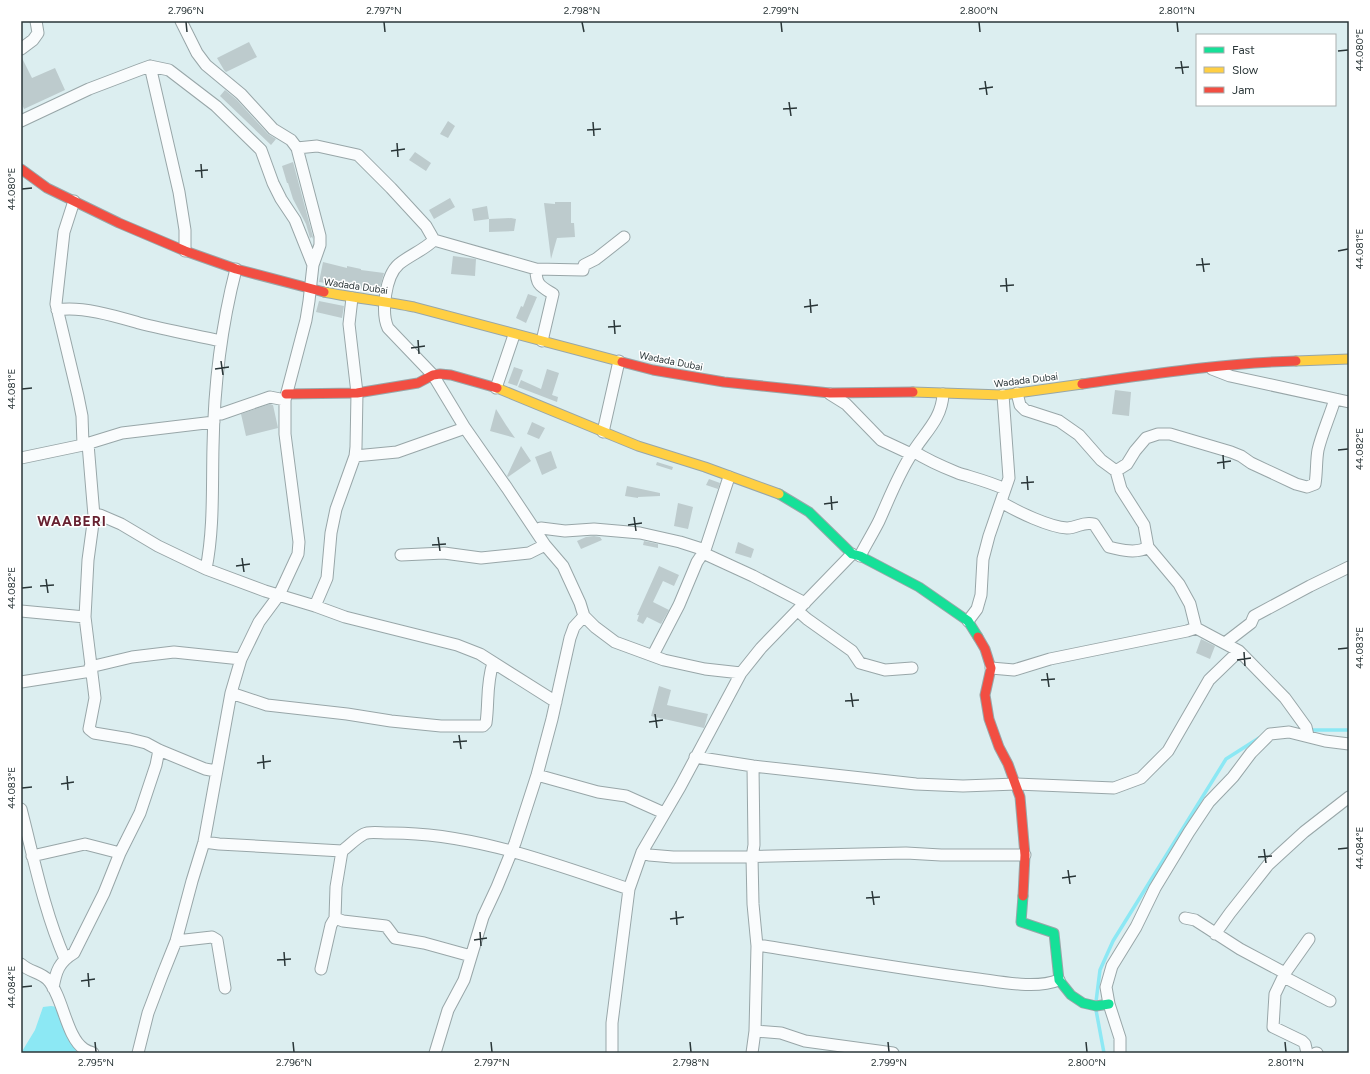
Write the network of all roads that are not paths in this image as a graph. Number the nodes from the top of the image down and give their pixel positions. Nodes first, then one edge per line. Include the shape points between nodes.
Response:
1 (36, 21) edge
2 (181, 21) edge
3 (21, 49) edge
4 (150, 66) junction
5 (21, 121) edge
6 (297, 148) junction
7 (21, 168) edge
8 (74, 201) junction
9 (624, 237) dead end
10 (434, 240) junction
11 (185, 251) junction
12 (313, 265) junction
13 (236, 269) junction
14 (536, 269) junction
15 (311, 290) junction
16 (352, 298) junction
17 (385, 301) junction
18 (57, 310) junction
19 (514, 334) junction
20 (221, 341) junction
21 (542, 341) junction
22 (1349, 359) edge
23 (619, 361) junction
24 (1208, 367) junction
25 (433, 375) junction
26 (496, 388) junction
27 (830, 393) junction
28 (1018, 393) junction
29 (357, 394) junction
30 (943, 394) junction
31 (1003, 395) junction
32 (285, 397) junction
33 (1335, 399) junction
34 (1349, 402) edge
35 (214, 418) junction
36 (465, 428) junction
37 (603, 432) junction
38 (85, 444) junction
39 (912, 453) junction
40 (355, 456) junction
41 (21, 458) edge
42 (1116, 471) junction
43 (729, 477) junction
44 (1005, 489) junction
45 (1001, 502) junction
46 (94, 516) junction
47 (535, 530) junction
48 (545, 545) junction
49 (1148, 547) junction
50 (704, 551) junction
51 (401, 555) dead end
52 (856, 555) junction
53 (1349, 567) edge
54 (206, 569) junction
55 (279, 594) junction
56 (315, 606) junction
57 (801, 607) junction
58 (21, 611) edge
59 (584, 616) junction
60 (85, 617) junction
61 (968, 621) junction
62 (1196, 628) junction
63 (1225, 643) junction
64 (1239, 651) junction
65 (653, 656) junction
66 (241, 659) junction
67 (493, 663) junction
68 (912, 668) dead end
69 (992, 668) junction
70 (91, 669) junction
71 (741, 673) junction
72 (21, 682) edge
73 (232, 693) junction
74 (556, 702) junction
75 (1308, 736) junction
76 (1349, 744) edge
77 (159, 750) junction
78 (695, 757) junction
79 (753, 766) junction
80 (216, 771) junction
81 (537, 774) junction
82 (1016, 784) junction
83 (1349, 797) edge
84 (21, 809) edge
85 (664, 813) junction
86 (204, 842) junction
87 (342, 851) junction
88 (511, 851) junction
89 (642, 852) junction
90 (120, 854) junction
91 (1025, 855) junction
92 (32, 856) junction
93 (752, 857) junction
94 (629, 889) junction
95 (335, 918) junction
96 (1185, 918) dead end
97 (1215, 934) junction
98 (1310, 939) dead end
99 (176, 942) junction
100 (757, 946) junction
101 (471, 956) junction
102 (65, 959) junction
103 (21, 964) edge
104 (321, 969) dead end
105 (1285, 975) junction
106 (1059, 980) junction
107 (53, 988) junction
108 (225, 988) dead end
109 (1330, 1001) dead end
110 (1109, 1004) junction
111 (755, 1031) junction
112 (93, 1053) edge
113 (138, 1053) edge
114 (435, 1053) edge
115 (612, 1053) edge
116 (752, 1053) edge
117 (893, 1053) edge
118 (1120, 1053) edge
119 (1307, 1053) edge

1 - 3 street via 38,33
2 - 6 street via 206,65 241,94 273,129 291,140
4 - 5 street via 89,89
4 - 11 street via 179,192 185,230
4 - 12 street via 169,70 216,106 261,150 273,183 295,220
6 - 10 street via 318,146 358,155 426,226
6 - 12 street via 320,236 320,245
7 - 8 street, Wadada Dubai via 47,188
8 - 11 street, Wadada Dubai
8 - 18 street via 64,232 56,298
9 - 14 street via 584,265 583,270
10 - 14 street
10 - 17 street via 397,265 390,276
11 - 13 street, Wadada Dubai
12 - 15 street
13 - 15 street, Wadada Dubai
13 - 20 street
14 - 21 street via 539,284 553,294
15 - 16 street, Wadada Dubai
15 - 32 street via 306,320
16 - 17 street, Wadada Dubai
16 - 29 street via 349,324
17 - 19 street, Wadada Dubai
17 - 25 street via 384,321 388,328
18 - 20 street via 79,310 115,316
18 - 38 street via 78,396
19 - 21 street, Wadada Dubai
19 - 26 street
20 - 35 street
21 - 23 street, Wadada Dubai
22 - 24 street, Wadada Dubai
23 - 27 street, Wadada Dubai via 652,370 724,382
23 - 37 street
24 - 28 street, Wadada Dubai
24 - 33 street via 1230,376
25 - 26 street via 451,375
25 - 29 street via 418,383
25 - 36 street
26 - 37 street
27 - 30 street, Wadada Dubai
27 - 39 street via 846,404 881,440
28 - 31 street, Wadada Dubai
28 - 42 street via 1020,405 1025,410 1059,421
29 - 32 street
29 - 40 street
30 - 31 street, Wadada Dubai
30 - 39 street via 935,423
31 - 44 street via 1009,478
32 - 35 street via 270,397
32 - 55 street via 285,434 299,542 298,554
33 - 34 street
33 - 42 street via 1319,448 1315,484 1307,487 1251,464 1241,456 1170,434 1146,438 1127,464
35 - 38 street via 122,433
35 - 54 street via 212,520
36 - 40 street via 397,452
36 - 47 street
37 - 43 street
38 - 41 street
38 - 46 street
39 - 44 street via 958,473 985,480
39 - 52 street via 878,521
40 - 56 street via 336,508 327,578
42 - 49 street via 1121,489 1144,525
43 - 50 street
43 - 52 street via 783,496 809,512
44 - 45 street
45 - 49 street via 1055,526 1072,528 1087,522 1094,524 1109,547 1134,551
45 - 61 street via 983,559 981,595
46 - 54 street via 121,524 158,546
46 - 60 street via 88,560
47 - 48 street
47 - 50 street via 594,529 640,533 680,542
48 - 51 street via 529,552 481,558 444,554
48 - 59 street via 563,566
49 - 62 street via 1179,584 1190,604
50 - 57 street via 753,576
50 - 65 street via 680,605
52 - 57 street
52 - 61 street via 919,587
53 - 63 street via 1254,616 1251,623
54 - 55 street
55 - 56 street
55 - 66 street via 259,622
56 - 67 street via 345,617 457,645 480,654
57 - 68 street via 807,619 852,651 860,663 885,670
57 - 71 street via 761,648
58 - 60 street
59 - 65 street via 594,627 615,642
59 - 74 street via 574,627 570,638
60 - 70 street
61 - 69 street via 985,649
62 - 63 street
62 - 69 street via 1014,670
63 - 64 street
64 - 75 street via 1285,698 1306,727
64 - 82 street via 1210,680 1168,751 1141,778 1114,788
65 - 71 street via 705,669
66 - 70 street via 174,652 132,657
66 - 73 street
67 - 73 street via 487,693 486,723 483,726 441,726 267,705
67 - 74 street
69 - 82 street via 985,695 989,719
70 - 72 street
70 - 77 street via 95,698 90,730 107,736 130,738
71 - 78 street
73 - 80 street
74 - 81 street
75 - 76 street
75 - 110 street via 1289,732 1270,734 1250,753 1233,777 1209,802 1155,888 1136,927 1112,966 1106,987
77 - 80 street
77 - 90 street via 140,813
78 - 79 street
78 - 85 street
79 - 82 street via 916,784
79 - 93 street
80 - 86 street
81 - 85 street via 598,792 626,796
81 - 88 street
82 - 91 street via 1020,797
83 - 97 street via 1304,832 1268,865
84 - 92 street
85 - 89 street
86 - 87 street
86 - 99 street
87 - 88 street via 364,833 434,835
87 - 95 street via 336,887
88 - 94 street
88 - 101 street via 483,917
89 - 93 street via 673,857
89 - 94 street
90 - 92 street via 85,844
90 - 102 street via 74,954
91 - 93 street
91 - 106 street via 1021,922 1054,933
92 - 102 street via 46,908
93 - 100 street
94 - 115 street via 612,1023
95 - 101 street via 386,926 395,938
95 - 104 street
96 - 97 street via 1195,920
97 - 105 street
98 - 105 street
99 - 108 street via 212,936 217,940
99 - 113 street via 148,1013
100 - 106 street via 1019,984 1050,984
100 - 111 street
101 - 114 street via 464,980 448,1010
102 - 107 street via 58,968
103 - 107 street via 47,979
105 - 109 street
105 - 119 street via 1275,994 1273,1028 1302,1041
106 - 110 street via 1071,995 1083,1003 1096,1006
107 - 112 street via 73,1035 83,1049
110 - 118 street via 1120,1038
111 - 116 street
111 - 117 street via 781,1034 805,1041

